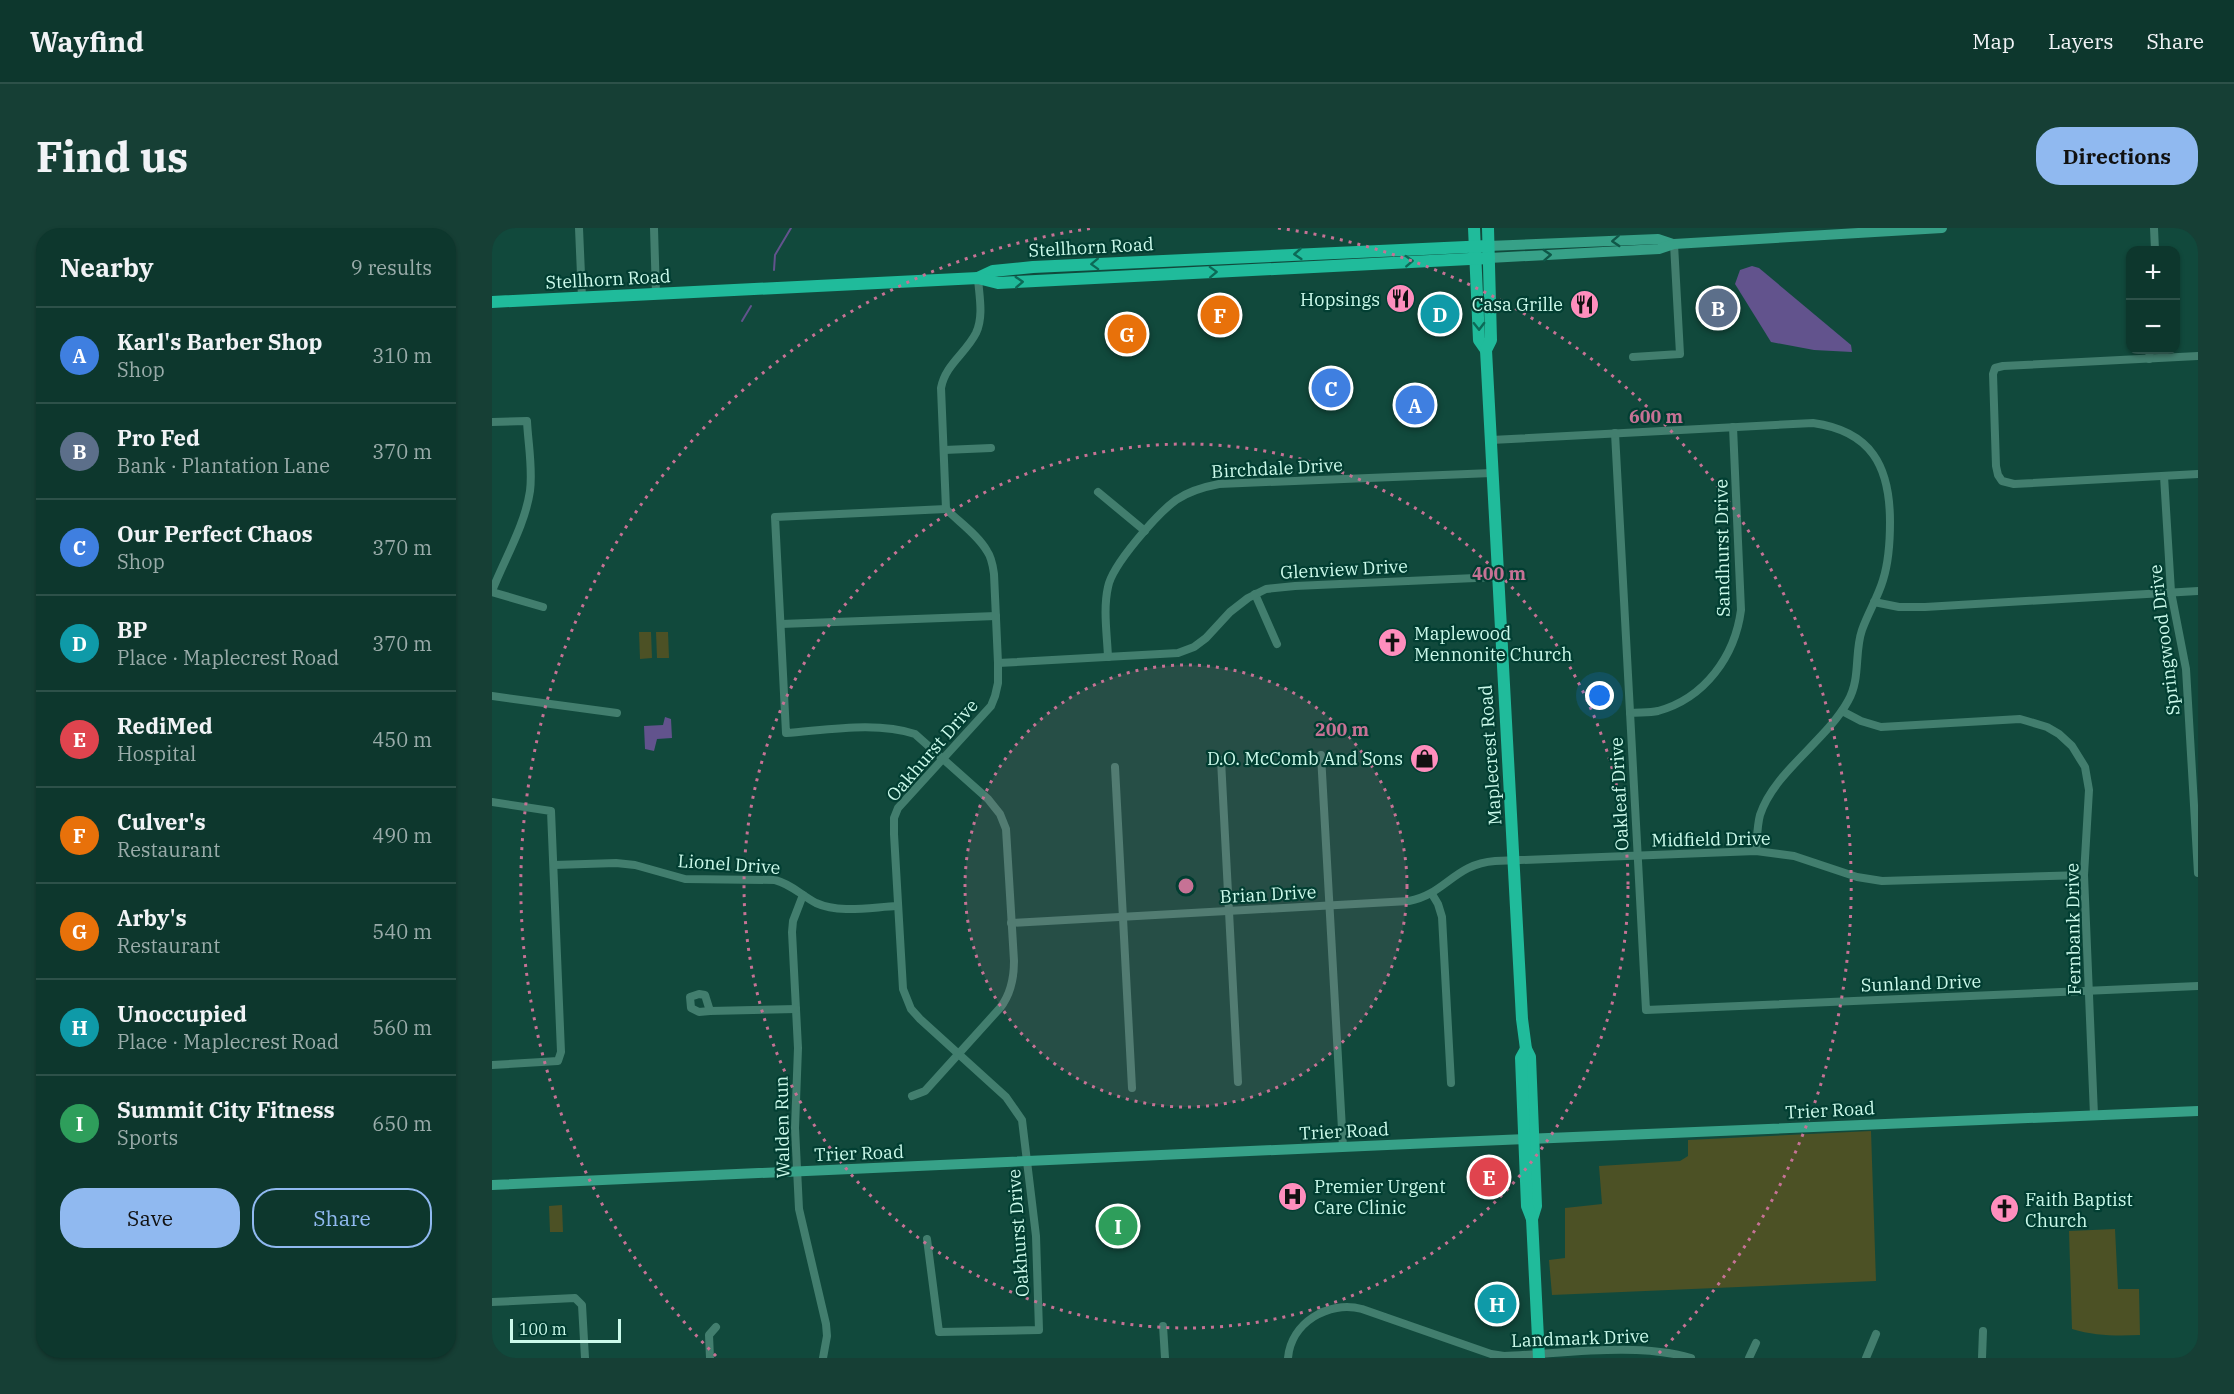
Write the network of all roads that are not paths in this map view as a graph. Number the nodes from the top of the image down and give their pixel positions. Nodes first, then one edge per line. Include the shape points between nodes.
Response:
1 (579, 228) edge
2 (654, 228) edge
3 (1474, 228) edge
4 (1488, 228) edge
5 (1941, 228) edge
6 (2154, 228) edge
7 (1674, 244) junction
8 (2155, 246) edge
9 (1482, 252) junction
10 (978, 278) junction
11 (656, 295) junction
12 (582, 298) junction
13 (492, 302) edge
14 (2150, 354) edge
15 (2198, 356) edge
16 (1633, 357) dead end
17 (2149, 359) junction
18 (492, 422) edge
19 (1733, 427) junction
20 (1615, 433) junction
21 (1491, 440) junction
22 (991, 448) dead end
23 (944, 450) junction
24 (1492, 473) junction
25 (2198, 474) edge
26 (2164, 476) junction
27 (1098, 492) dead end
28 (946, 509) junction
29 (1145, 531) junction
30 (1498, 577) junction
31 (492, 591) edge
32 (2198, 591) edge
33 (2171, 592) junction
34 (1255, 594) junction
35 (1874, 602) junction
36 (543, 607) dead end
37 (996, 616) junction
38 (781, 624) junction
39 (1277, 644) dead end
40 (1108, 657) junction
41 (998, 663) junction
42 (492, 696) edge
43 (1842, 711) junction
44 (617, 713) dead end
45 (1630, 713) junction
46 (1322, 755) dead end
47 (942, 758) junction
48 (1221, 760) dead end
49 (1115, 767) dead end
50 (492, 802) edge
51 (1755, 851) junction
52 (1637, 855) junction
53 (1515, 860) junction
54 (554, 865) junction
55 (2198, 873) edge
56 (2084, 875) junction
57 (1432, 894) junction
58 (803, 895) junction
59 (1330, 905) junction
60 (897, 906) junction
61 (1229, 910) junction
62 (1122, 917) junction
63 (1011, 923) junction
64 (2198, 986) edge
65 (2089, 991) junction
66 (796, 1009) junction
67 (1646, 1010) joint
68 (710, 1011) dead end
69 (959, 1054) junction
70 (492, 1065) edge
71 (1238, 1082) dead end
72 (1451, 1083) dead end
73 (1132, 1088) dead end
74 (912, 1096) dead end
75 (2198, 1111) edge
76 (2094, 1115) junction
77 (1529, 1138) junction
78 (1343, 1147) junction
79 (1028, 1163) junction
80 (798, 1172) junction
81 (492, 1185) edge
82 (927, 1239) dead end
83 (492, 1302) edge
84 (1163, 1326) dead end
85 (716, 1327) dead end
86 (1983, 1331) dead end
87 (1876, 1334) dead end
88 (1755, 1343) dead end
89 (1611, 1355) edge
90 (1539, 1357) edge
91 (585, 1358) edge
92 (710, 1358) edge
93 (823, 1358) edge
94 (1165, 1358) edge
95 (1288, 1358) edge
96 (1691, 1358) edge
97 (1749, 1358) edge
98 (1866, 1358) edge
99 (1982, 1358) edge

1 - 12 street
2 - 11 street
3 - 9 main road, Maplecrest Road
4 - 9 main road, Maplecrest Road
5 - 7 street, Stellhorn Road
6 - 8 street
7 - 9 street, Stellhorn Road via 1658,239
7 - 16 street via 1680,354
9 - 10 main road, Stellhorn Road via 1033,267 993,271
9 - 21 main road, Maplecrest Road via 1479,340 1486,350
10 - 11 main road, Stellhorn Road
10 - 23 street via 980,312 976,332 943,379
11 - 12 main road, Stellhorn Road
12 - 13 main road, Stellhorn Road
14 - 17 street
15 - 17 street
17 - 26 street via 1995,368 1992,374 1996,466 2002,481 2014,484
18 - 31 street via 527,420 530,488 527,506
19 - 20 street
19 - 35 street via 1813,423 1844,430 1857,437 1879,463 1888,494 1890,544
19 - 45 street, Sandhurst Drive via 1741,610 1736,636 1719,668 1693,694 1656,711
20 - 21 street
20 - 45 street, Oakleaf Drive
21 - 24 main road, Maplecrest Road
22 - 23 street
23 - 28 street
24 - 29 street, Birchdale Drive via 1201,487 1174,501
24 - 30 main road, Maplecrest Road
25 - 26 street
26 - 33 street, Springwood Drive
27 - 29 street
28 - 37 street, Oakhurst Drive via 987,551 994,574
28 - 38 street via 775,517
29 - 40 street, Birchdale Drive via 1108,584
30 - 34 street, Glenview Drive via 1295,585
30 - 53 main road, Maplecrest Road
31 - 36 street
32 - 33 street
33 - 35 street via 1925,607
33 - 55 street, Springwood Drive via 2186,669
34 - 39 street
34 - 40 street, Glenview Drive via 1238,604 1194,647 1162,655
35 - 43 street via 1859,642 1855,684
37 - 38 street
37 - 41 street, Oakhurst Drive
38 - 47 street via 786,733 901,729 915,734
40 - 41 street, Glenview Drive
41 - 47 street, Oakhurst Drive via 998,683 991,706
42 - 44 street
43 - 51 street via 1770,793 1759,818
43 - 56 street, Fernbank Drive via 1881,727 2020,719 2047,727 2072,746 2085,767 2090,790
45 - 52 street, Oakleaf Drive
46 - 59 street
47 - 60 street, Oakhurst Drive via 898,808 894,818
47 - 63 street via 988,799 1003,820
48 - 61 street
49 - 62 street
50 - 54 street via 550,811
51 - 52 street, Midfield Drive
51 - 56 street, Midfield Drive via 1794,856 1882,881
52 - 53 street, Midfield Drive
52 - 67 street, Oakleaf Drive
53 - 57 street, Brian Drive via 1471,866
53 - 77 main road, Maplecrest Road via 1526,1050 1521,1058
54 - 58 street, Lionel Drive via 616,862 685,879 775,880 787,883
54 - 70 street via 561,1052 558,1061
56 - 65 street, Fernbank Drive
57 - 59 street, Brian Drive via 1409,901
57 - 72 street via 1442,917
58 - 60 street, Lionel Drive via 834,908
58 - 66 street, Walden Run via 792,932
59 - 61 street, Brian Drive
59 - 78 street
60 - 69 street, Oakhurst Drive via 906,998 911,1009
61 - 62 street, Brian Drive
61 - 71 street
62 - 63 street, Brian Drive
62 - 73 street
63 - 69 street via 1014,968 1009,993
64 - 65 street, Sunland Drive
65 - 67 street, Sunland Drive
65 - 76 street, Fernbank Drive
66 - 68 street
66 - 80 street, Walden Run
69 - 74 street via 925,1091
69 - 79 street, Oakhurst Drive via 1017,1110 1024,1127
75 - 76 street, Trier Road
76 - 77 street, Trier Road
77 - 78 street, Trier Road
77 - 90 main road, Maplecrest Road via 1527,1206 1532,1220
78 - 79 street, Trier Road
79 - 80 street, Trier Road
79 - 82 street, Oakhurst Drive via 1036,1236 1039,1330 939,1332
80 - 81 street, Trier Road
80 - 93 street, Walden Run via 801,1218 826,1324
83 - 91 street via 575,1298 582,1305
84 - 94 street
85 - 92 street via 709,1335
86 - 99 street
87 - 98 street
88 - 97 street
89 - 90 street, Landmark Drive
89 - 96 street, Landmark Drive via 1658,1351
90 - 95 street, Landmark Drive via 1491,1354 1348,1307 1313,1316 1294,1336

